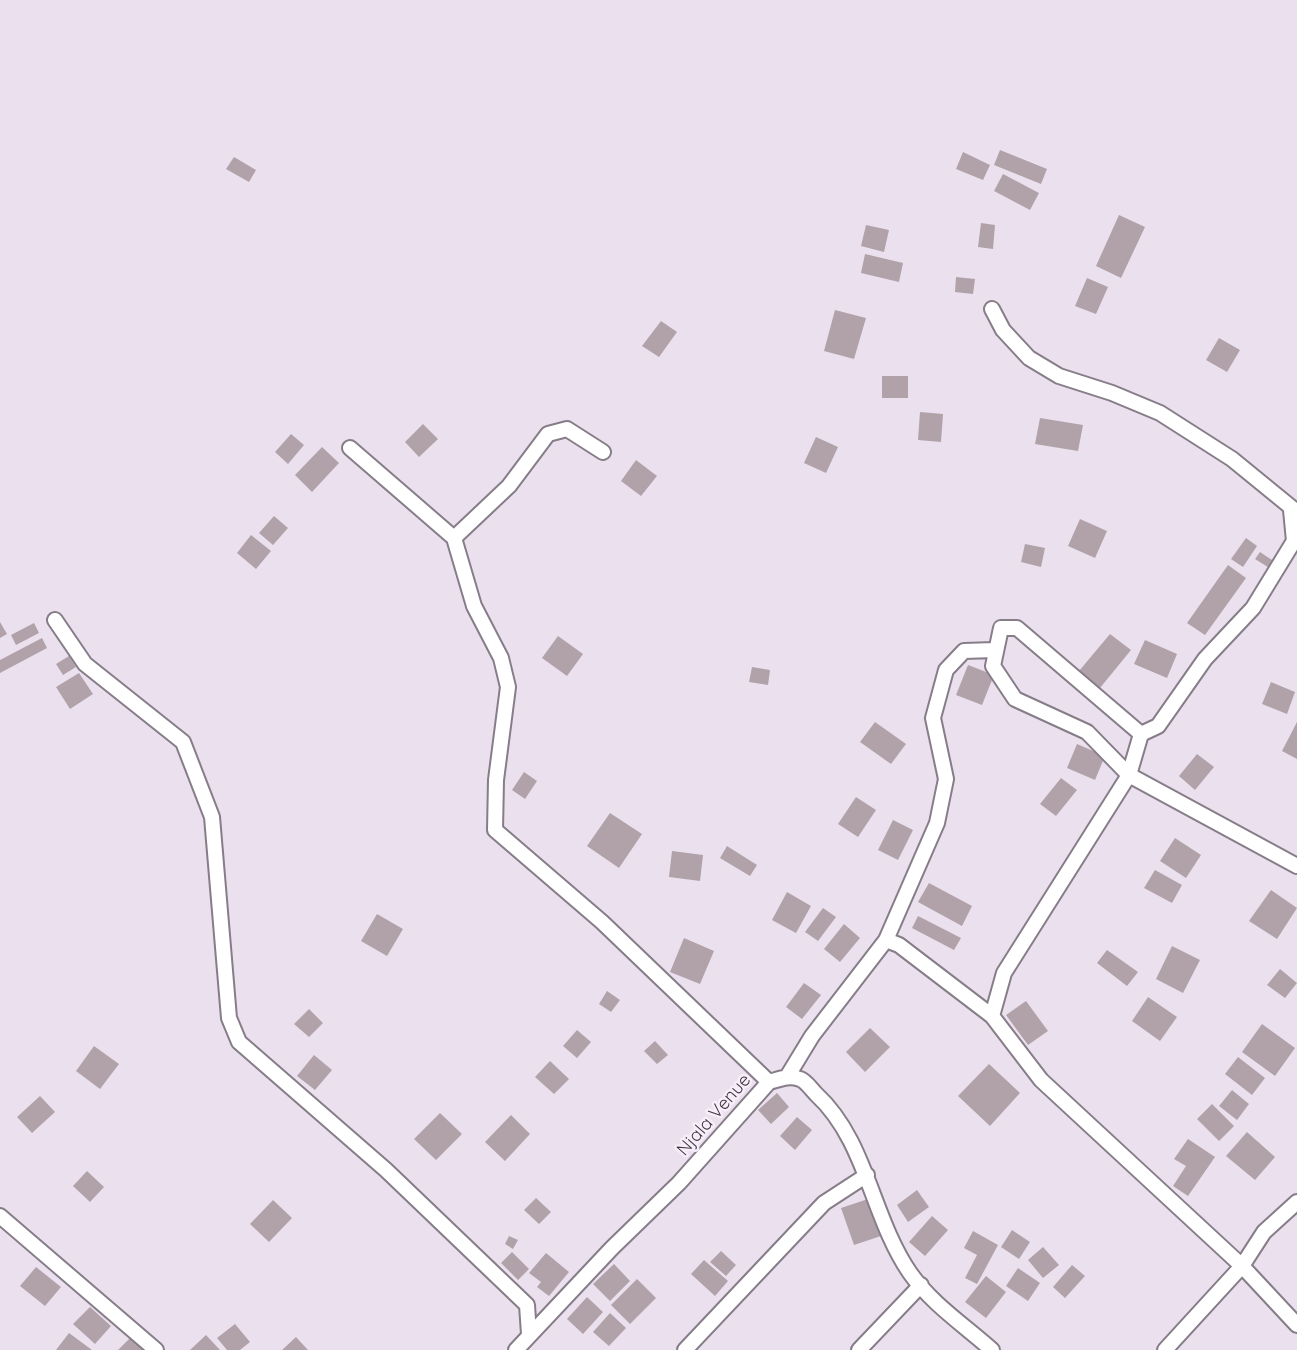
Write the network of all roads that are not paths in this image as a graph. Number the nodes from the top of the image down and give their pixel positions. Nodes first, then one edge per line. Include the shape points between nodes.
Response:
1 (992, 309) dead end
2 (350, 448) dead end
3 (603, 452) dead end
4 (1294, 511) edge
5 (454, 538) junction
6 (55, 620) dead end
7 (994, 650) junction
8 (1141, 734) junction
9 (1129, 775) junction
10 (1297, 866) edge
11 (886, 940) junction
12 (992, 1016) junction
13 (787, 1077) junction
14 (769, 1082) junction
15 (867, 1175) junction
16 (1297, 1202) edge
17 (0, 1216) edge
18 (1242, 1266) junction
19 (921, 1285) junction
20 (1297, 1325) edge
21 (529, 1334) junction
22 (156, 1350) edge
23 (516, 1350) edge
24 (685, 1350) edge
25 (859, 1350) edge
26 (992, 1350) edge
27 (1165, 1350) edge

1 - 4 street via 1003,330 1029,358 1059,376 1160,413 1232,459
2 - 5 street
3 - 5 street via 567,429 548,434 509,486
4 - 8 street via 1294,541 1253,608 1205,659 1158,726
5 - 14 street via 474,606 501,657 508,687 496,780 495,830 602,922
6 - 21 street via 85,664 183,742 212,817 229,1018 239,1042 386,1170 527,1305
7 - 8 street via 1001,628 1017,628
7 - 9 street via 993,666 1015,699 1087,732
7 - 11 street via 964,651 946,670 933,718 946,779 943,801
8 - 9 street
9 - 10 street
9 - 12 street via 1004,973
11 - 12 street
11 - 13 street
12 - 18 street via 1041,1080
13 - 14 street, Njala Venue
13 - 15 street via 803,1080 832,1107
14 - 21 street, Njala Venue via 679,1183
15 - 19 street via 896,1249
15 - 24 street via 824,1203
16 - 18 street via 1264,1232
17 - 22 street
18 - 20 street
18 - 27 street
19 - 25 street
19 - 26 street
21 - 23 street, Njala Venue

